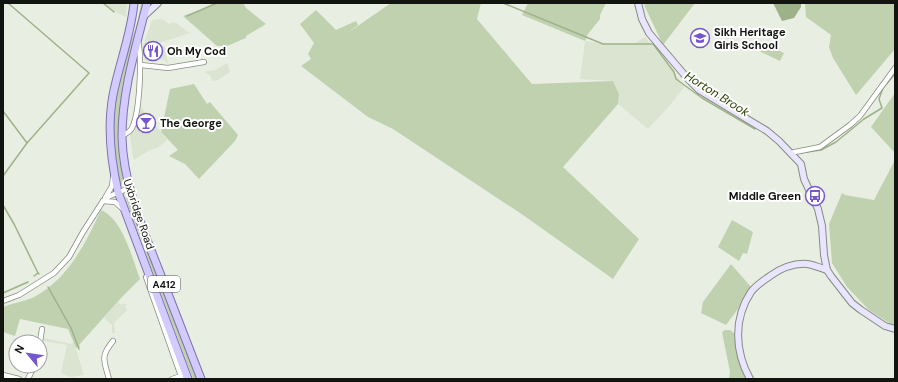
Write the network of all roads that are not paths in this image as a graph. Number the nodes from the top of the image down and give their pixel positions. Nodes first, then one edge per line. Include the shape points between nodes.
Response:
1 (134, 3) edge
2 (147, 3) edge
3 (158, 3) edge
4 (638, 3) edge
5 (143, 18) junction
6 (138, 39) junction
7 (204, 62) dead end
8 (141, 65) junction
9 (895, 68) edge
10 (122, 136) junction
11 (790, 153) junction
12 (113, 171) junction
13 (129, 188) junction
14 (118, 192) junction
15 (103, 201) junction
16 (125, 212) junction
17 (828, 270) junction
18 (146, 277) dead end
19 (3, 301) edge
20 (42, 329) dead end
21 (895, 329) edge
22 (41, 334) edge
23 (113, 341) dead end
24 (3, 375) edge
25 (182, 377) edge
26 (19, 379) edge
27 (109, 379) edge
28 (172, 379) edge
29 (188, 379) edge
30 (201, 379) edge
31 (750, 379) edge

1 - 12 main road, Uxbridge Road / A412 via 127,42 112,97 110,147
2 - 5 main road, Uxbridge Road / A412
3 - 5 street
4 - 11 street via 642,19 650,33 699,90 767,131
5 - 6 main road, Uxbridge Road / A412
6 - 8 street
6 - 10 main road, Uxbridge Road / A412 via 127,80
7 - 8 street via 168,68
8 - 10 street via 136,117 131,130
9 - 11 street via 860,116 850,125 820,147
10 - 13 main road, Uxbridge Road / A412
11 - 17 street via 801,164 804,179 818,209
12 - 14 main road, Uxbridge Road / A412
12 - 15 street via 112,186
13 - 14 street
13 - 30 main road, Uxbridge Road / A412
14 - 15 street
14 - 16 main road, Uxbridge Road / A412
15 - 16 street via 115,202
15 - 19 street via 69,257 54,273 19,295
16 - 29 main road, Uxbridge Road / A412
17 - 21 street via 852,303 885,326
17 - 31 street via 807,264 796,264 774,272 751,292 743,308 738,329 739,352
18 - 25 street
20 - 22 street
23 - 27 street via 105,351 104,360
24 - 26 street
25 - 28 street

